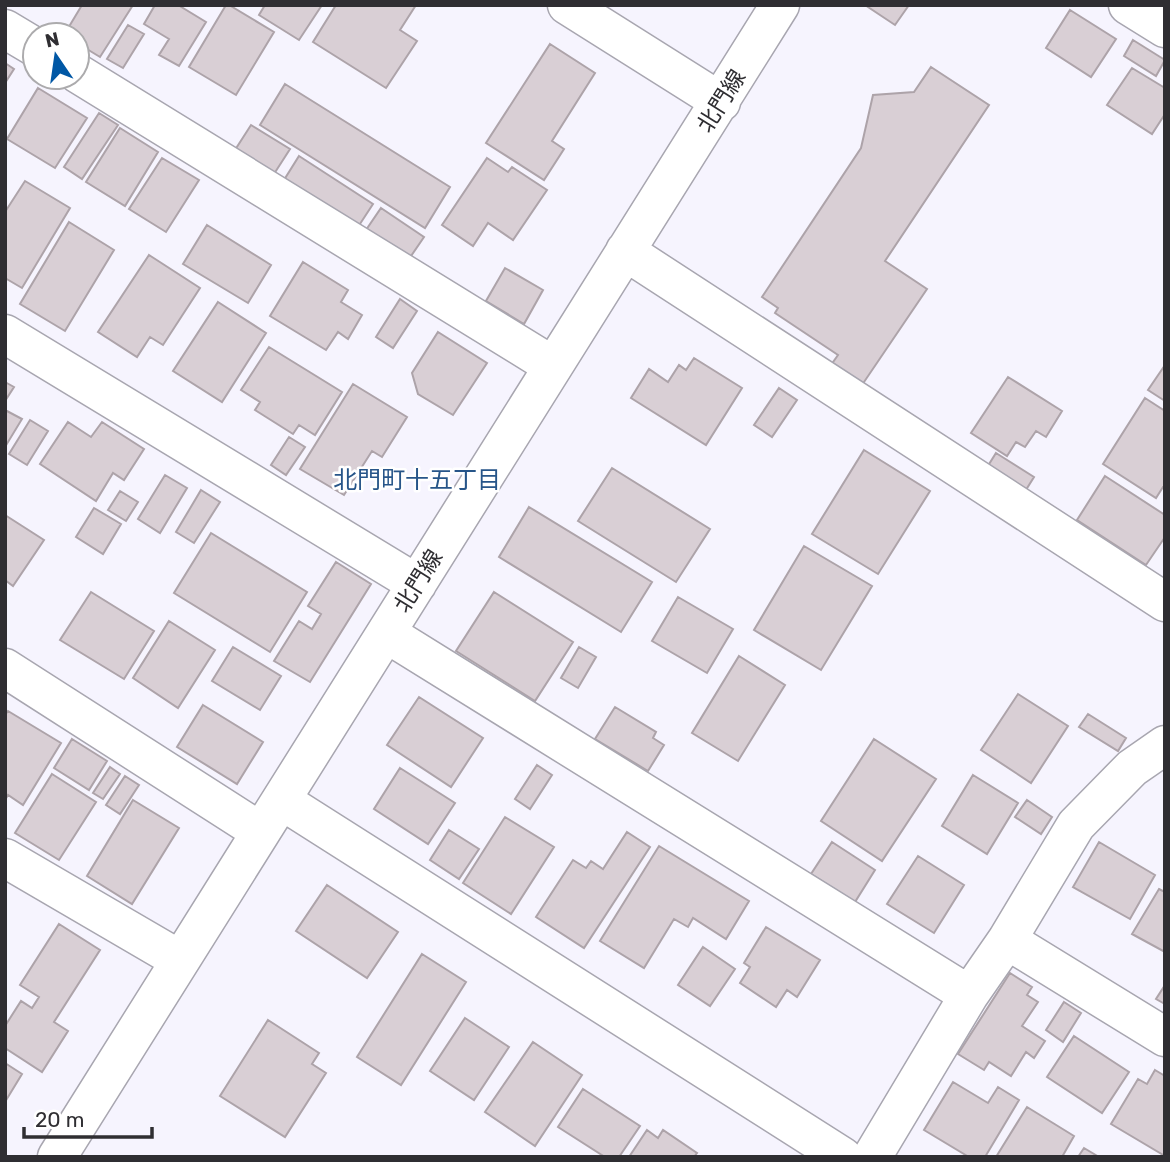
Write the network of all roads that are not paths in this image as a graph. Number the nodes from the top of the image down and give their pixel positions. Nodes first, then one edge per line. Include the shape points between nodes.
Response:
1 (567, 5) edge
2 (780, 5) edge
3 (1128, 5) edge
4 (1165, 28) edge
5 (5, 29) edge
6 (21, 39) edge
7 (91, 82) edge
8 (721, 102) junction
9 (625, 251) junction
10 (5, 334) edge
11 (553, 366) junction
12 (417, 584) junction
13 (1165, 602) edge
14 (386, 633) junction
15 (5, 668) edge
16 (1165, 745) edge
17 (281, 800) junction
18 (261, 832) junction
19 (5, 858) edge
20 (1007, 940) junction
21 (180, 960) junction
22 (969, 995) junction
23 (1165, 1037) edge
24 (57, 1157) edge
25 (843, 1157) edge
26 (872, 1157) edge

1 - 8 street
2 - 8 street, 北門線
3 - 4 street
5 - 6 street
7 - 11 street
8 - 9 street, 北門線
9 - 11 street, 北門線
9 - 13 street
10 - 12 street
11 - 12 street, 北門線
12 - 14 street, 北門線
14 - 17 street, 北門線
14 - 22 street
15 - 18 street
16 - 20 street via 1132,768 1076,825
17 - 18 street, 北門線
17 - 25 street
18 - 21 street, 北門線
19 - 21 street
20 - 22 street
20 - 23 street
21 - 24 street, 北門線
22 - 26 street

